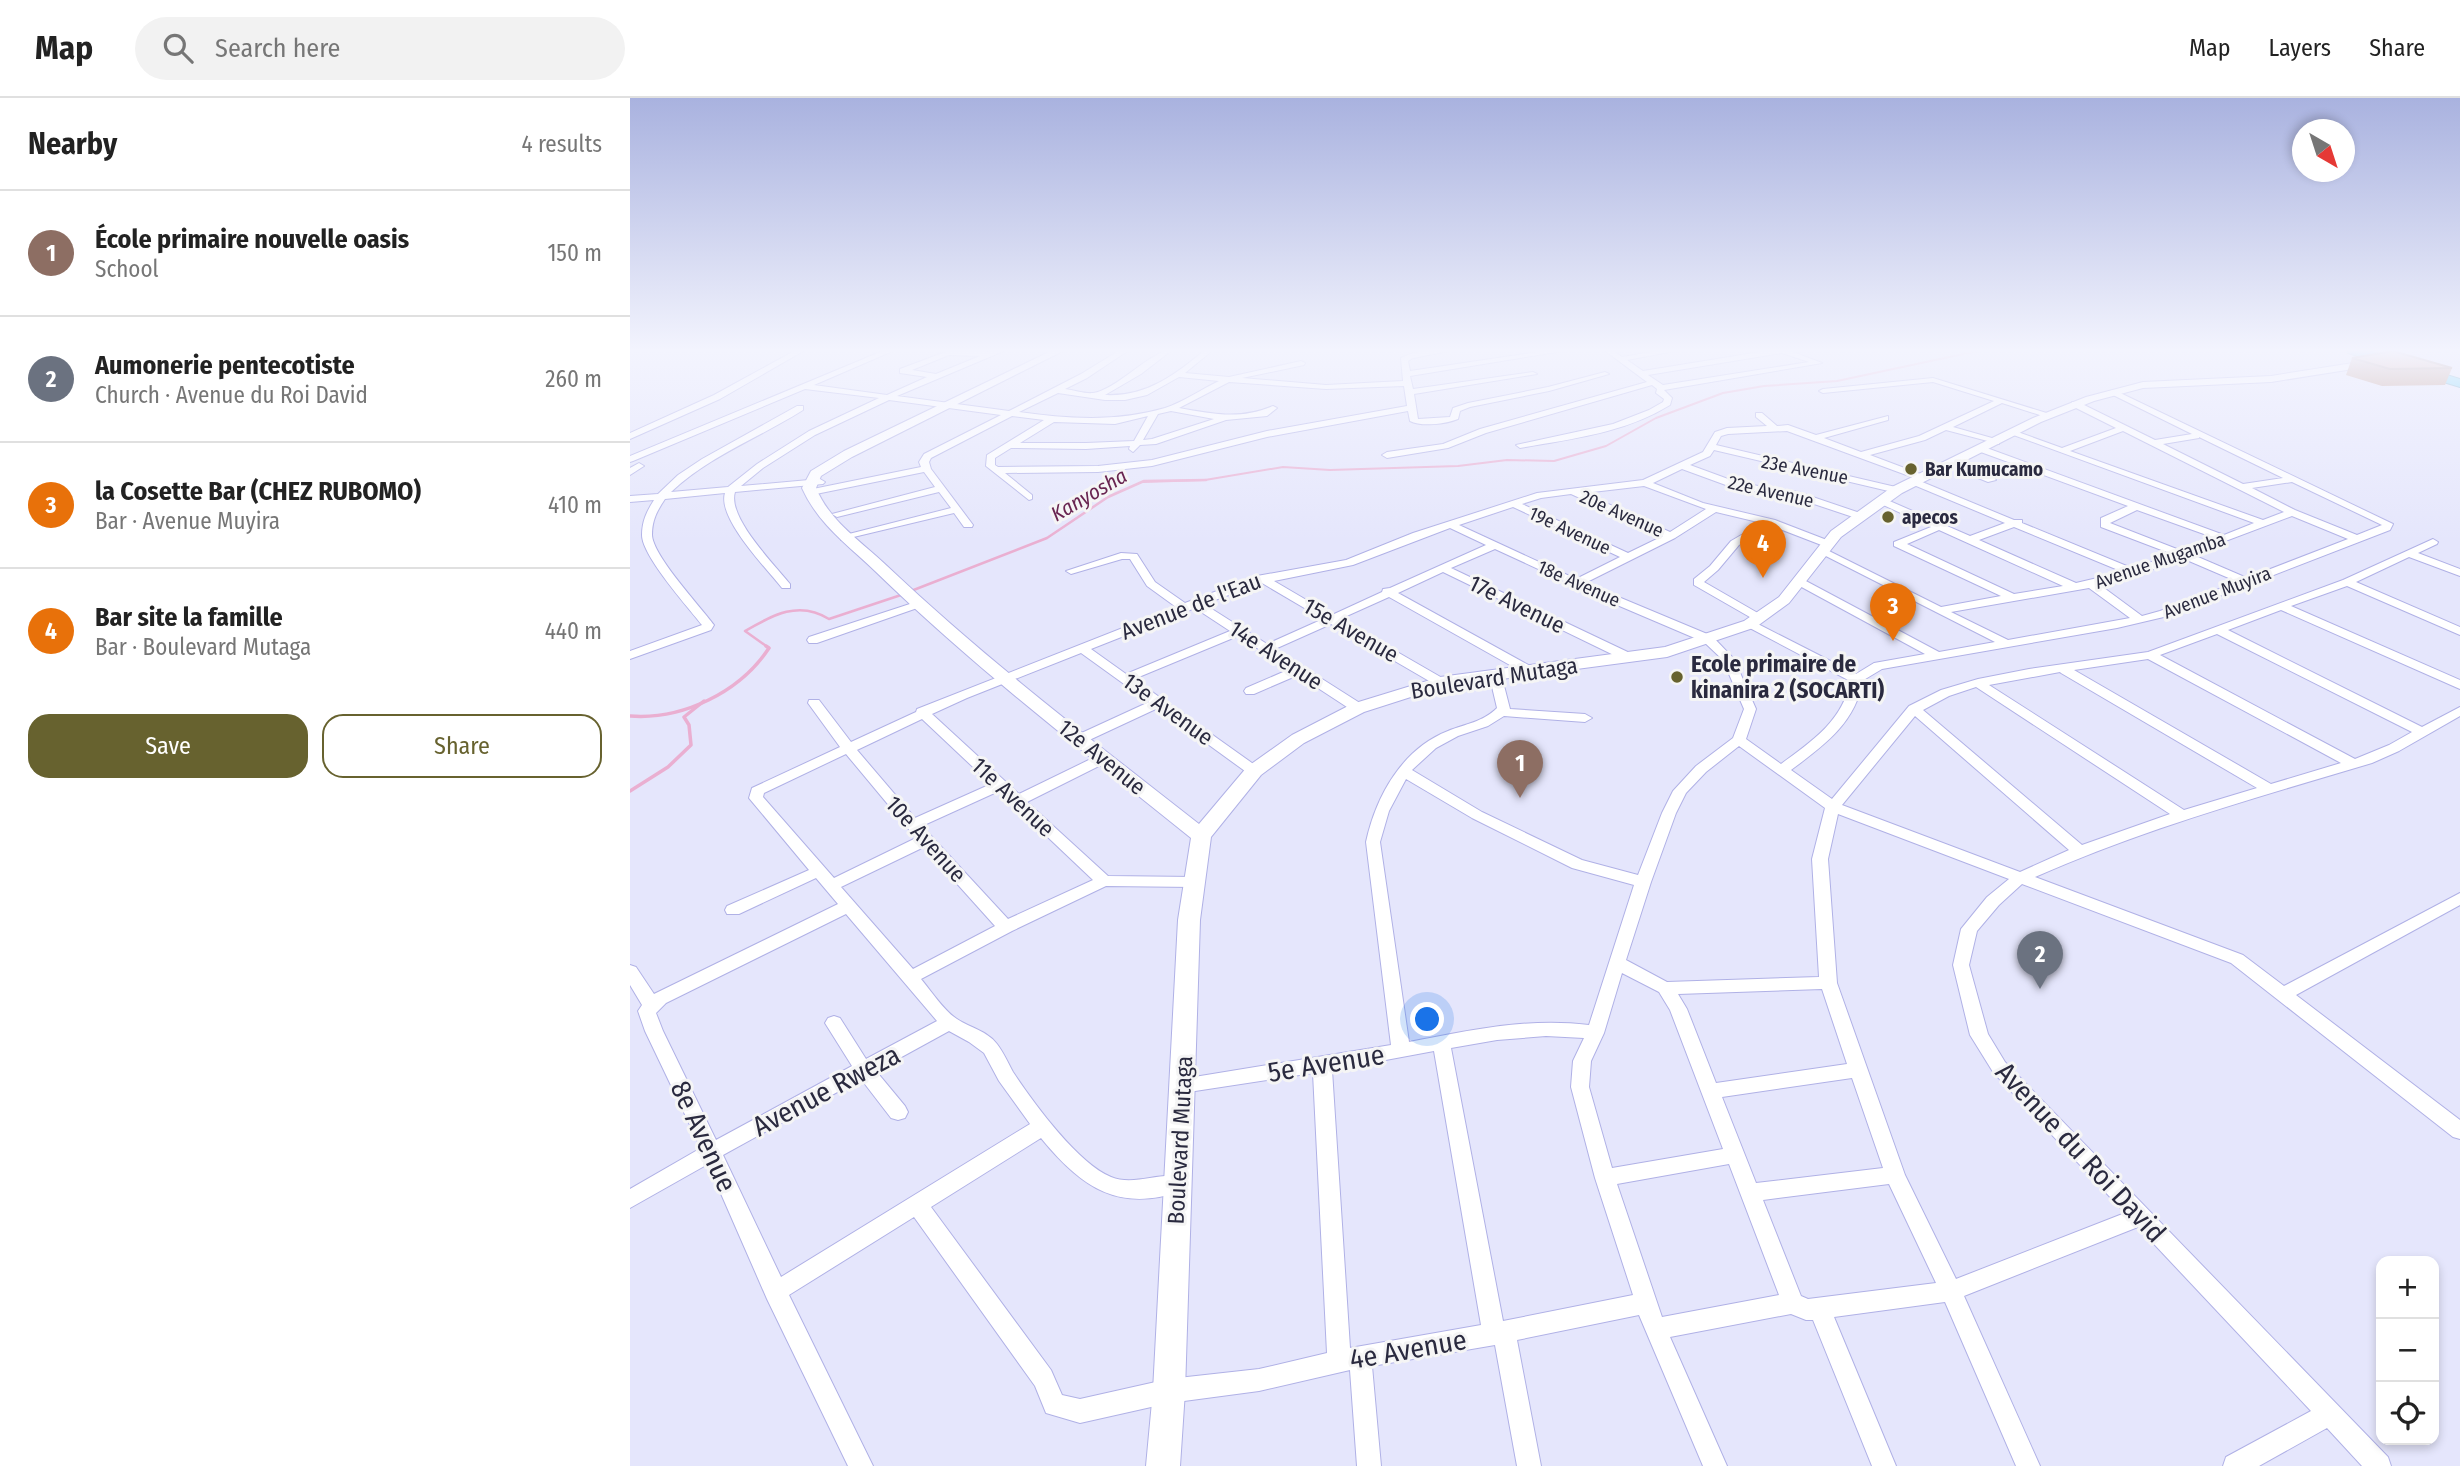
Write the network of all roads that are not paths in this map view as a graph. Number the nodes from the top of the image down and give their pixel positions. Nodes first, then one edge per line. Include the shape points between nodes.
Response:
1 (681, 414) edge
2 (744, 414) edge
3 (791, 414) edge
4 (852, 414) edge
5 (937, 414) edge
6 (1009, 414) joint
7 (1154, 414) joint
8 (1199, 414) edge
9 (1264, 414) edge
10 (1379, 414) edge
11 (1412, 414) edge
12 (1455, 414) edge
13 (1545, 414) edge
14 (1646, 414) edge
15 (1975, 414) edge
16 (2045, 414) edge
17 (2095, 414) edge
18 (2156, 414) edge
19 (1759, 415) dead end
20 (2049, 415) joint
21 (1224, 418) junction
22 (1885, 418) dead end
23 (1052, 419) junction
24 (630, 427) edge
25 (652, 427) junction
26 (1774, 428) junction
27 (1948, 428) junction
28 (2124, 428) junction
29 (1186, 432) junction
30 (2012, 433) junction
31 (2199, 435) junction
32 (630, 436) edge
33 (1816, 438) junction
34 (1996, 442) junction
35 (1136, 443) junction
36 (2154, 443) junction
37 (1007, 445) junction
38 (1520, 445) dead end
39 (1218, 447) junction
40 (1713, 447) junction
41 (1981, 449) junction
42 (2062, 451) junction
43 (1387, 455) dead end
44 (1861, 455) junction
45 (1949, 463) junction
46 (633, 466) edge
47 (1125, 466) junction
48 (1683, 466) junction
49 (926, 469) junction
50 (996, 470) junction
51 (1916, 479) junction
52 (2293, 479) junction
53 (1991, 480) dead end
54 (2140, 480) junction
55 (1645, 482) junction
56 (2128, 484) dead end
57 (815, 487) junction
58 (2243, 487) junction
59 (940, 489) junction
60 (2116, 489) dead end
61 (731, 490) junction
62 (1897, 490) junction
63 (1572, 491) junction
64 (2104, 494) junction
65 (1030, 496) dead end
66 (658, 497) junction
67 (630, 499) edge
68 (1882, 501) junction
69 (1512, 503) junction
70 (2137, 506) junction
71 (1713, 509) junction
72 (956, 510) junction
73 (2292, 512) junction
74 (837, 514) junction
75 (1859, 516) junction
76 (1771, 522) junction
77 (2018, 522) junction
78 (1450, 524) junction
79 (2264, 524) junction
80 (968, 525) dead end
81 (1941, 526) junction
82 (1671, 536) junction
83 (2224, 538) junction
84 (2357, 538) junction
85 (851, 539) junction
86 (1973, 539) junction
87 (2433, 542) dead end
88 (1494, 545) junction
89 (1826, 548) junction
90 (2179, 554) junction
91 (2411, 554) junction
92 (1628, 557) junction
93 (1442, 568) junction
94 (1071, 571) dead end
95 (2134, 573) junction
96 (2460, 573) edge
97 (1261, 579) junction
98 (1800, 582) junction
99 (2245, 582) junction
100 (2347, 582) junction
101 (894, 583) joint
102 (1576, 583) junction
103 (2091, 584) junction
104 (786, 586) dead end
105 (2075, 587) junction
106 (1387, 591) junction
107 (2012, 597) junction
108 (918, 603) junction
109 (1189, 605) junction
110 (2283, 607) junction
111 (1941, 610) junction
112 (1330, 618) junction
113 (2140, 620) junction
114 (1755, 621) junction
115 (1239, 631) junction
116 (2220, 631) junction
117 (2460, 631) edge
118 (1708, 639) junction
119 (813, 640) dead end
120 (2005, 643) junction
121 (1082, 648) junction
122 (1266, 649) junction
123 (630, 655) edge
124 (2150, 655) junction
125 (1937, 656) junction
126 (1630, 658) junction
127 (1299, 670) junction
128 (1528, 670) junction
129 (2064, 670) junction
130 (1494, 674) junction
131 (1127, 678) junction
132 (1004, 679) junction
133 (1856, 679) junction
134 (1440, 682) junction
135 (1978, 683) junction
136 (2460, 685) edge
137 (1250, 691) dead end
138 (1160, 702) junction
139 (814, 703) dead end
140 (1358, 708) junction
141 (1914, 709) junction
142 (2460, 710) edge
143 (922, 712) junction
144 (1502, 712) junction
145 (1585, 718) dead end
146 (2422, 732) junction
147 (1080, 739) junction
148 (1739, 740) junction
149 (848, 749) junction
150 (1104, 758) junction
151 (2354, 764) junction
152 (1254, 771) junction
153 (1782, 771) junction
154 (1405, 772) junction
155 (1000, 785) junction
156 (2267, 788) junction
157 (1017, 800) junction
158 (1833, 807) junction
159 (2182, 815) junction
160 (911, 825) junction
161 (1201, 836) junction
162 (925, 840) junction
163 (2080, 851) junction
164 (819, 871) junction
165 (2019, 877) junction
166 (1104, 881) junction
167 (1643, 881) junction
168 (1194, 882) junction
169 (831, 886) junction
170 (2460, 898) edge
171 (848, 906) junction
172 (733, 910) dead end
173 (1006, 927) junction
174 (1619, 964) junction
175 (630, 971) edge
176 (909, 978) junction
177 (1828, 983) junction
178 (1665, 988) junction
179 (2284, 995) junction
180 (651, 1004) junction
181 (834, 1023) dead end
182 (949, 1023) junction
183 (1595, 1033) junction
184 (1441, 1041) junction
185 (1401, 1051) junction
186 (1322, 1064) junction
187 (864, 1070) junction
188 (1859, 1070) junction
189 (1182, 1086) junction
190 (1711, 1091) junction
191 (898, 1112) dead end
192 (1042, 1127) junction
193 (2460, 1130) edge
194 (714, 1152) junction
195 (1735, 1155) junction
196 (1895, 1175) junction
197 (1605, 1178) junction
198 (1177, 1184) junction
199 (1750, 1193) junction
200 (630, 1199) edge
201 (918, 1204) junction
202 (2139, 1217) junction
203 (1951, 1291) junction
204 (775, 1292) junction
205 (1645, 1303) junction
206 (1793, 1303) junction
207 (1820, 1310) junction
208 (1655, 1329) junction
209 (1499, 1333) junction
210 (1350, 1359) junction
211 (1169, 1391) junction
212 (2329, 1414) junction
213 (861, 1466) edge
214 (1163, 1466) edge
215 (1369, 1466) edge
216 (1529, 1466) edge
217 (1715, 1466) edge
218 (1884, 1466) edge
219 (2028, 1466) edge
220 (2235, 1466) edge
221 (2379, 1466) edge

1 - 25 street
2 - 46 street
3 - 66 street via 716,455
4 - 61 street via 812,433
5 - 57 street via 828,465
6 - 23 street
6 - 49 street via 937,449 927,456
7 - 23 street via 1115,421
7 - 35 street
8 - 21 street
9 - 21 street
10 - 39 street
11 - 12 street via 1417,422 1446,421
13 - 43 street via 1445,446
14 - 38 street
15 - 27 street
16 - 20 street
17 - 28 street
18 - 31 street, Avenue Muyira
19 - 26 street
20 - 30 street, Boulevard Mutaga
21 - 29 street
22 - 33 street
23 - 37 street
24 - 25 street
25 - 32 street
26 - 33 street, Avenue de l'Eau
26 - 40 street, Avenue de l'Eau via 1718,434
27 - 34 street
27 - 44 street
28 - 36 street
28 - 42 street
29 - 35 street
29 - 39 street
30 - 34 street, Boulevard Mutaga
30 - 42 street
31 - 36 street
31 - 52 street, Avenue Muyira
33 - 44 street, Avenue de l'Eau
34 - 41 street, Boulevard Mutaga
35 - 37 street
35 - 47 street
36 - 58 street
37 - 50 street via 990,457
39 - 47 street
40 - 48 street, Avenue de l'Eau
40 - 62 street, 23e Avenue
41 - 45 street, Boulevard Mutaga
41 - 64 street
42 - 54 street
44 - 51 street, Avenue de l'Eau
45 - 51 street, Boulevard Mutaga
45 - 53 street
47 - 50 street
48 - 55 street, Avenue de l'Eau
48 - 75 street, 22e Avenue via 1737,486 1798,495
49 - 57 street
49 - 59 street
50 - 65 street
51 - 62 street, Boulevard Mutaga
51 - 77 street, Avenue de l'Eau
52 - 58 street
52 - 84 street, Avenue Muyira via 2388,524
54 - 56 street
54 - 79 street
55 - 63 street, Avenue de l'Eau
55 - 71 street
57 - 61 street
57 - 74 street
57 - 85 street
58 - 73 street
59 - 72 street
59 - 74 street
60 - 64 street
61 - 66 street
61 - 104 street via 728,499 736,523
62 - 68 street, Boulevard Mutaga
63 - 69 street, Avenue de l'Eau
63 - 82 street, 20e Avenue
64 - 70 street
66 - 67 street
66 - 123 street via 648,520 647,539 707,628
68 - 75 street, Boulevard Mutaga
68 - 81 street
69 - 78 street, Avenue de l'Eau
69 - 92 street, 19e Avenue
70 - 83 street
70 - 90 street via 2105,520 2105,525
71 - 76 street
71 - 82 street
72 - 80 street
72 - 85 street
73 - 79 street, Avenue Mugamba
73 - 84 street
74 - 85 street
75 - 89 street, Boulevard Mutaga
76 - 89 street
76 - 114 street via 1735,543 1698,581
77 - 86 street
77 - 95 street, Avenue de l'Eau
78 - 88 street, 18e Avenue
78 - 97 street, Avenue de l'Eau via 1349,563
79 - 83 street, Avenue Mugamba
81 - 86 street
81 - 107 street via 1898,544
82 - 92 street
83 - 90 street, Avenue Mugamba
84 - 99 street, Avenue Muyira
85 - 101 street
86 - 105 street
87 - 91 street
88 - 93 street
88 - 102 street, 18e Avenue
89 - 98 street, Boulevard Mutaga
89 - 111 street
90 - 95 street, Avenue Mugamba
90 - 99 street
91 - 96 street
91 - 100 street
92 - 102 street
93 - 106 street
93 - 126 street, 17e Avenue
94 - 109 street, 14e Avenue via 1133,556 1152,584
95 - 103 street, Avenue Mugamba
97 - 109 street, Avenue de l'Eau
97 - 112 street, 15e Avenue
98 - 114 street, Boulevard Mutaga
98 - 125 street
99 - 113 street, Avenue Muyira
100 - 110 street
100 - 117 street
101 - 108 street, 12e Avenue
102 - 118 street, 18e Avenue
103 - 105 street, Avenue Mugamba
103 - 113 street
105 - 107 street, Avenue Mugamba
106 - 112 street
106 - 128 street
107 - 111 street, Avenue Mugamba
108 - 119 street
108 - 132 street, 12e Avenue
109 - 115 street, 14e Avenue
109 - 121 street, Avenue de l'Eau
110 - 116 street
110 - 136 street
111 - 120 street
112 - 122 street
112 - 134 street, 15e Avenue
113 - 120 street, Avenue Muyira
114 - 118 street, Boulevard Mutaga
114 - 133 street
115 - 122 street, 14e Avenue
115 - 131 street
116 - 124 street
116 - 146 street
118 - 126 street, Boulevard Mutaga
118 - 148 street via 1728,659 1750,709
120 - 125 street, Avenue Muyira
121 - 131 street, 13e Avenue
121 - 132 street, Avenue de l'Eau
122 - 127 street, 14e Avenue
124 - 129 street
124 - 151 street
125 - 133 street, Avenue Muyira via 1878,666
126 - 128 street, Boulevard Mutaga
127 - 137 street
127 - 140 street, 14e Avenue
128 - 130 street, Boulevard Mutaga
129 - 135 street
129 - 156 street
130 - 134 street, Boulevard Mutaga
130 - 144 street
131 - 138 street, 13e Avenue
132 - 143 street, Avenue de l'Eau
132 - 147 street, 12e Avenue
133 - 153 street via 1844,712 1823,739
134 - 140 street, Boulevard Mutaga
135 - 141 street
135 - 159 street
138 - 147 street
138 - 152 street, 13e Avenue
139 - 149 street, 10e Avenue
140 - 152 street, Boulevard Mutaga via 1298,739
141 - 158 street
141 - 163 street
142 - 146 street, Avenue du Roi David
143 - 149 street, Avenue de l'Eau
143 - 155 street, 11e Avenue
144 - 145 street
144 - 154 street via 1481,726 1444,737
146 - 151 street, Avenue du Roi David
147 - 150 street, 12e Avenue
148 - 153 street
148 - 167 street via 1680,791
149 - 160 street, 10e Avenue
149 - 164 street, Avenue de l'Eau via 755,795
150 - 157 street
150 - 161 street, 12e Avenue
151 - 156 street, Avenue du Roi David
152 - 161 street, Boulevard Mutaga
153 - 158 street
154 - 167 street via 1477,815 1577,864
154 - 185 street via 1386,797 1373,842
155 - 157 street, 11e Avenue
155 - 160 street
156 - 159 street, Avenue du Roi David
157 - 166 street, 11e Avenue
158 - 165 street
158 - 177 street via 1819,859
159 - 163 street, Avenue du Roi David
160 - 162 street, 10e Avenue
161 - 168 street, Boulevard Mutaga
162 - 169 street
162 - 173 street, 10e Avenue
163 - 165 street, Avenue du Roi David
164 - 169 street, Avenue de l'Eau
164 - 172 street
165 - 179 street via 2237,959
165 - 202 street, Avenue du Roi David via 1969,929 1961,965 1979,1035 1998,1067
166 - 168 street
166 - 173 street
167 - 174 street
168 - 189 street, Boulevard Mutaga
169 - 171 street, Avenue de l'Eau
170 - 179 street
171 - 176 street, Avenue de l'Eau
171 - 180 street
173 - 176 street
174 - 178 street
174 - 183 street
175 - 180 street
176 - 182 street, Avenue de l'Eau
177 - 178 street
177 - 188 street
178 - 190 street
179 - 193 street
180 - 194 street, 8e Avenue via 647,1011 654,1031
181 - 187 street
182 - 187 street, Avenue Rweza
182 - 192 street, Avenue de l'Eau via 992,1049
183 - 184 street, 5e Avenue via 1564,1027
183 - 197 street via 1582,1061 1580,1087
184 - 185 street, 5e Avenue
184 - 209 street
185 - 186 street, 5e Avenue
186 - 189 street, 5e Avenue
186 - 210 street
187 - 191 street
187 - 194 street, Avenue Rweza
188 - 190 street
188 - 196 street
189 - 198 street, Boulevard Mutaga
190 - 195 street
192 - 198 street, Avenue de l'Eau via 1077,1164 1110,1187 1139,1190
192 - 201 street
194 - 200 street, Avenue Rweza
194 - 204 street, 8e Avenue
195 - 197 street
195 - 199 street
196 - 199 street
196 - 203 street
197 - 205 street
198 - 211 street, Boulevard Mutaga
199 - 206 street
201 - 204 street
201 - 211 street, 4e Avenue via 1043,1378 1054,1405 1080,1411
202 - 203 street
202 - 212 street, Avenue du Roi David
203 - 207 street
203 - 219 street
204 - 213 street, 8e Avenue
205 - 208 street
205 - 209 street, 4e Avenue
206 - 207 street via 1806,1310
206 - 208 street
207 - 218 street
208 - 217 street
209 - 210 street, 4e Avenue
209 - 216 street
210 - 211 street, 4e Avenue via 1259,1380
210 - 215 street
211 - 214 street, Boulevard Mutaga
212 - 220 street
212 - 221 street, Avenue du Roi David

